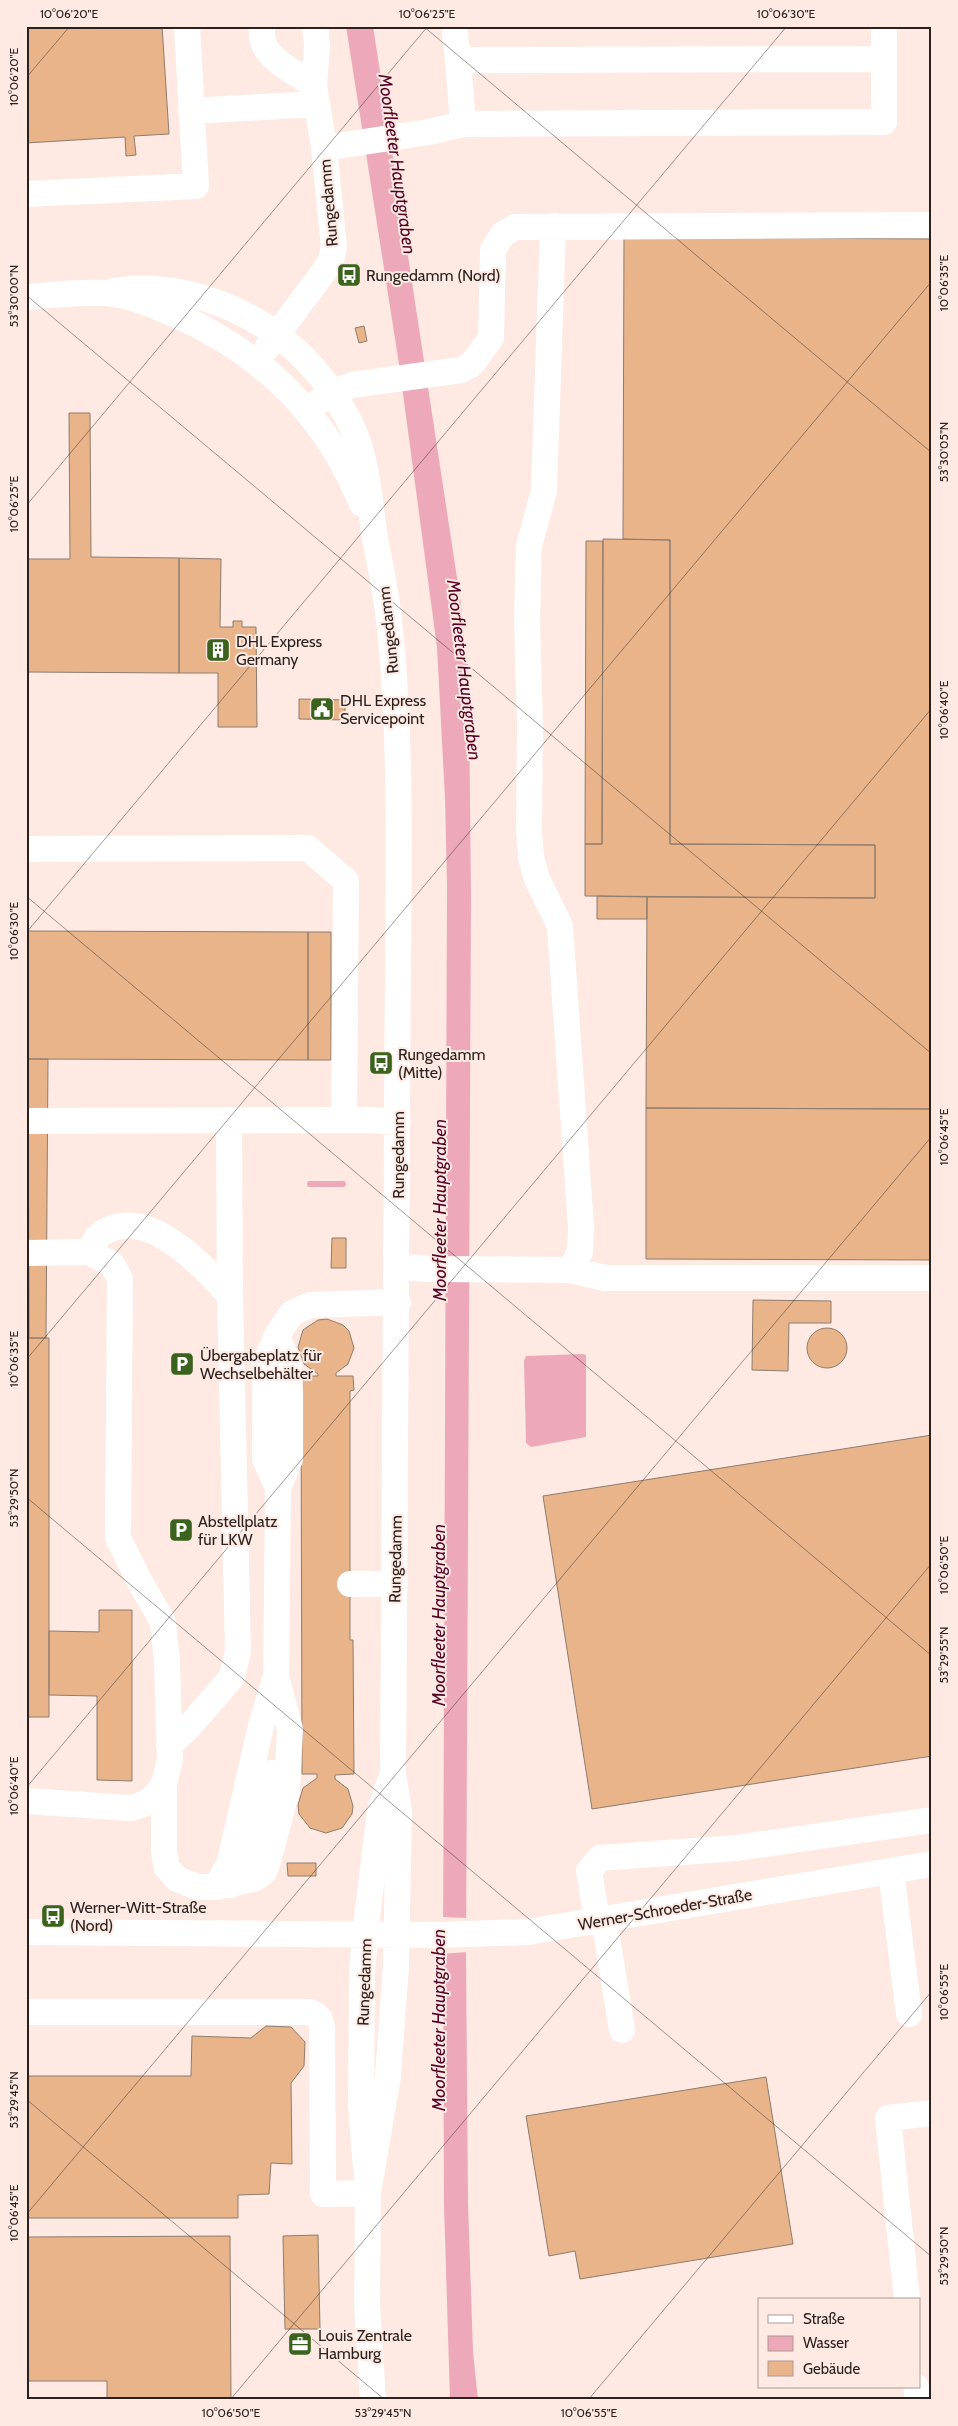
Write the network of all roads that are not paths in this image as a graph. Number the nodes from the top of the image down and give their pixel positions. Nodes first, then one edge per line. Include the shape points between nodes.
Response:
1 (187, 26) edge
2 (263, 26) edge
3 (315, 26) edge
4 (454, 26) edge
5 (884, 26) edge
6 (884, 58) junction
7 (458, 60) junction
8 (315, 94) junction
9 (191, 111) junction
10 (463, 124) junction
11 (324, 148) junction
12 (26, 194) edge
13 (932, 225) edge
14 (553, 226) junction
15 (107, 293) junction
16 (26, 297) edge
17 (278, 334) junction
18 (256, 361) junction
19 (333, 393) junction
20 (307, 409) junction
21 (375, 537) junction
22 (26, 849) edge
23 (228, 1120) junction
24 (344, 1120) junction
25 (26, 1121) edge
26 (398, 1122) junction
27 (26, 1252) edge
28 (89, 1252) junction
29 (398, 1267) junction
30 (570, 1270) junction
31 (932, 1278) edge
32 (230, 1296) junction
33 (398, 1302) junction
34 (350, 1584) dead end
35 (395, 1584) junction
36 (168, 1745) junction
37 (393, 1774) junction
38 (164, 1784) junction
39 (26, 1801) edge
40 (932, 1820) edge
41 (932, 1864) edge
42 (891, 1871) junction
43 (601, 1920) junction
44 (26, 1932) edge
45 (365, 1934) junction
46 (396, 1934) junction
47 (26, 2012) edge
48 (909, 2014) dead end
49 (622, 2030) dead end
50 (932, 2112) edge
51 (368, 2193) junction
52 (907, 2298) edge
53 (373, 2400) edge

1 - 9 street
2 - 8 street via 261,38 266,51
3 - 8 street, Rungedamm
4 - 7 street
5 - 6 street
6 - 7 street
6 - 10 street via 884,122
7 - 10 street
8 - 9 street
8 - 11 street, Rungedamm
9 - 12 street via 196,186
10 - 11 street
11 - 17 street, Rungedamm via 334,248 331,260
13 - 14 street
14 - 19 street via 515,227 498,240 491,264 491,338 472,364 462,370 352,385
14 - 30 street via 544,491 529,546 529,830 537,879 560,926 582,1244
15 - 16 street, Rungedamm
15 - 17 street, Rungedamm via 158,289 206,298 241,311
15 - 18 street, Rungedamm via 142,302 185,319
17 - 18 street, Rungedamm
17 - 19 street, Rungedamm via 301,355
18 - 20 street, Rungedamm
19 - 20 street
19 - 21 street, Rungedamm via 352,426 365,465
20 - 21 street, Rungedamm via 338,453
21 - 26 street, Rungedamm via 389,619 394,685 399,840
22 - 24 street via 308,848 346,882
23 - 24 street
23 - 25 street
23 - 32 street
24 - 26 street
26 - 29 street, Rungedamm
27 - 28 street
28 - 32 street via 95,1238 106,1230 124,1225 142,1226 159,1233 210,1272
28 - 36 street via 112,1264 120,1279 118,1538 163,1622
29 - 30 street
29 - 33 street, Rungedamm
30 - 31 street via 605,1278
32 - 36 street via 238,1651 232,1677 193,1723
33 - 35 street, Rungedamm
33 - 38 street via 310,1305 292,1313 277,1335 289,1365 290,1459 278,1488 275,1739 270,1785 242,1876 224,1886 197,1887 177,1879 167,1868
34 - 35 street
35 - 37 street, Rungedamm
36 - 38 street via 170,1760
37 - 45 street, Rungedamm via 380,1811
37 - 46 street, Rungedamm via 399,1813
38 - 39 street via 145,1804 131,1808
40 - 43 street via 736,1848 600,1858 590,1870
41 - 42 street, Werner-Schroeder-Straße
42 - 43 street, Werner-Schroeder-Straße
42 - 48 street
43 - 46 street, Werner-Schroeder-Straße via 528,1932
43 - 49 street
44 - 45 street, Werner-Schroeder-Straße
45 - 46 street, Werner-Schroeder-Straße
45 - 51 street, Rungedamm via 361,2105
46 - 51 street, Rungedamm via 388,2076
47 - 51 street via 317,2014 322,2028 323,2194
50 - 52 street via 888,2118
51 - 53 street, Rungedamm via 367,2304

